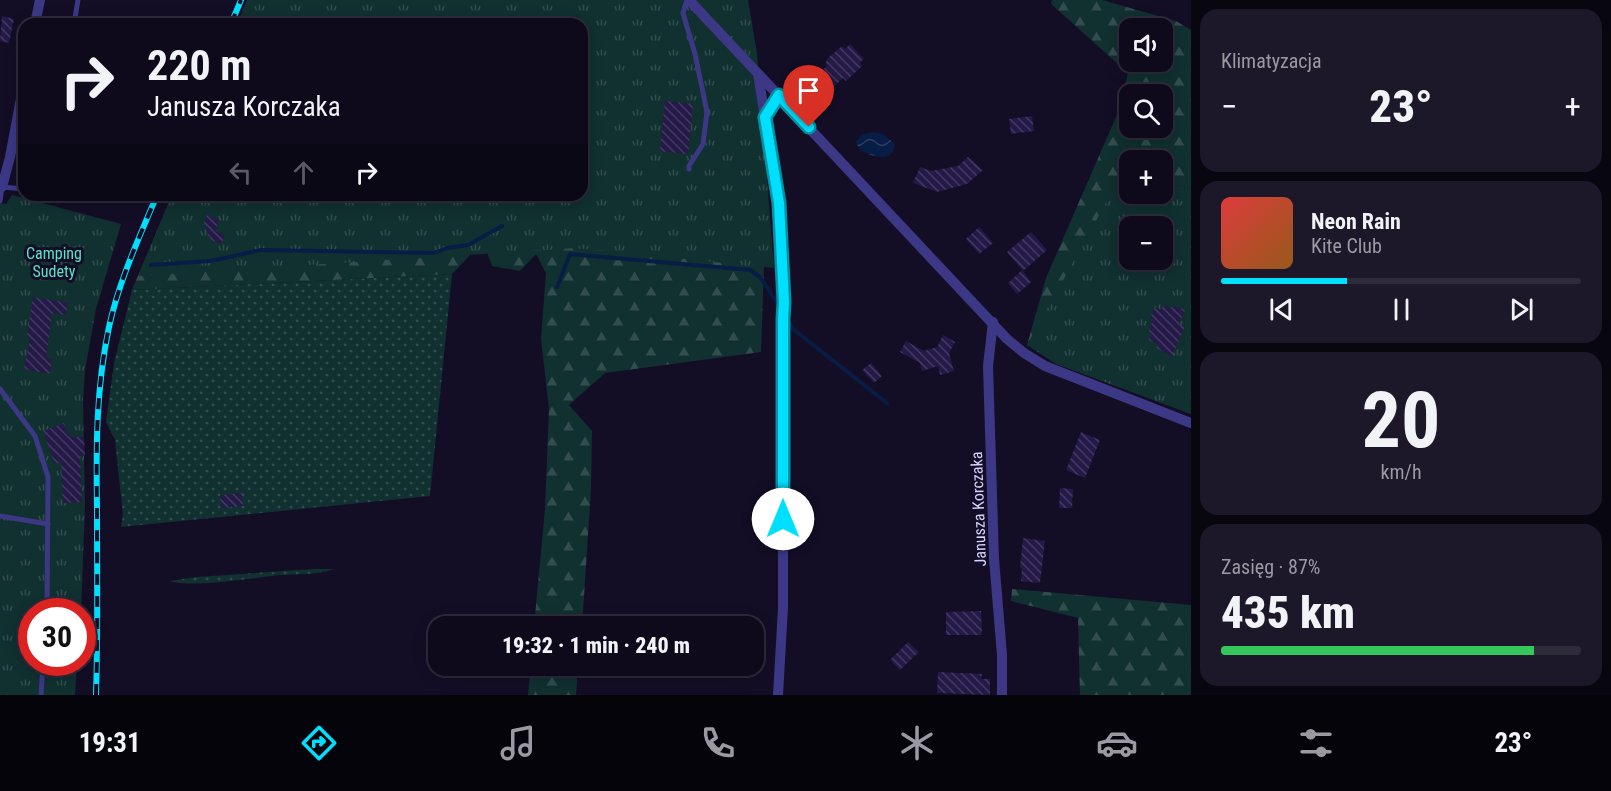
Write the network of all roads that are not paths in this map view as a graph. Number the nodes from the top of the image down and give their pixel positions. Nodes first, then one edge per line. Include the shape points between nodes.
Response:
1 (40, 0) edge
2 (78, 0) edge
3 (688, 0) edge
4 (36, 18) edge
5 (75, 18) edge
6 (758, 74) junction
7 (779, 95) junction
8 (18, 115) edge
9 (765, 117) junction
10 (689, 169) dead end
11 (1, 187) edge
12 (18, 188) edge
13 (0, 201) edge
14 (993, 322) junction
15 (0, 389) edge
16 (1191, 423) edge
17 (0, 516) edge
18 (48, 524) junction
19 (47, 598) edge
20 (42, 676) edge
21 (41, 695) edge
22 (778, 695) edge
23 (1002, 695) edge

1 - 4 street
2 - 5 lane
3 - 6 street
3 - 10 lane via 683,13 707,112 702,144
6 - 7 street
6 - 9 street
7 - 9 street
7 - 14 street
8 - 11 street
9 - 22 street via 779,203 784,302 783,608
11 - 12 lane
11 - 13 lane
14 - 16 street via 1024,353 1045,366
14 - 23 street, Janusza Korczaka via 988,366
15 - 18 lane via 35,436 43,455 48,477
17 - 18 lane
18 - 19 lane
20 - 21 lane

